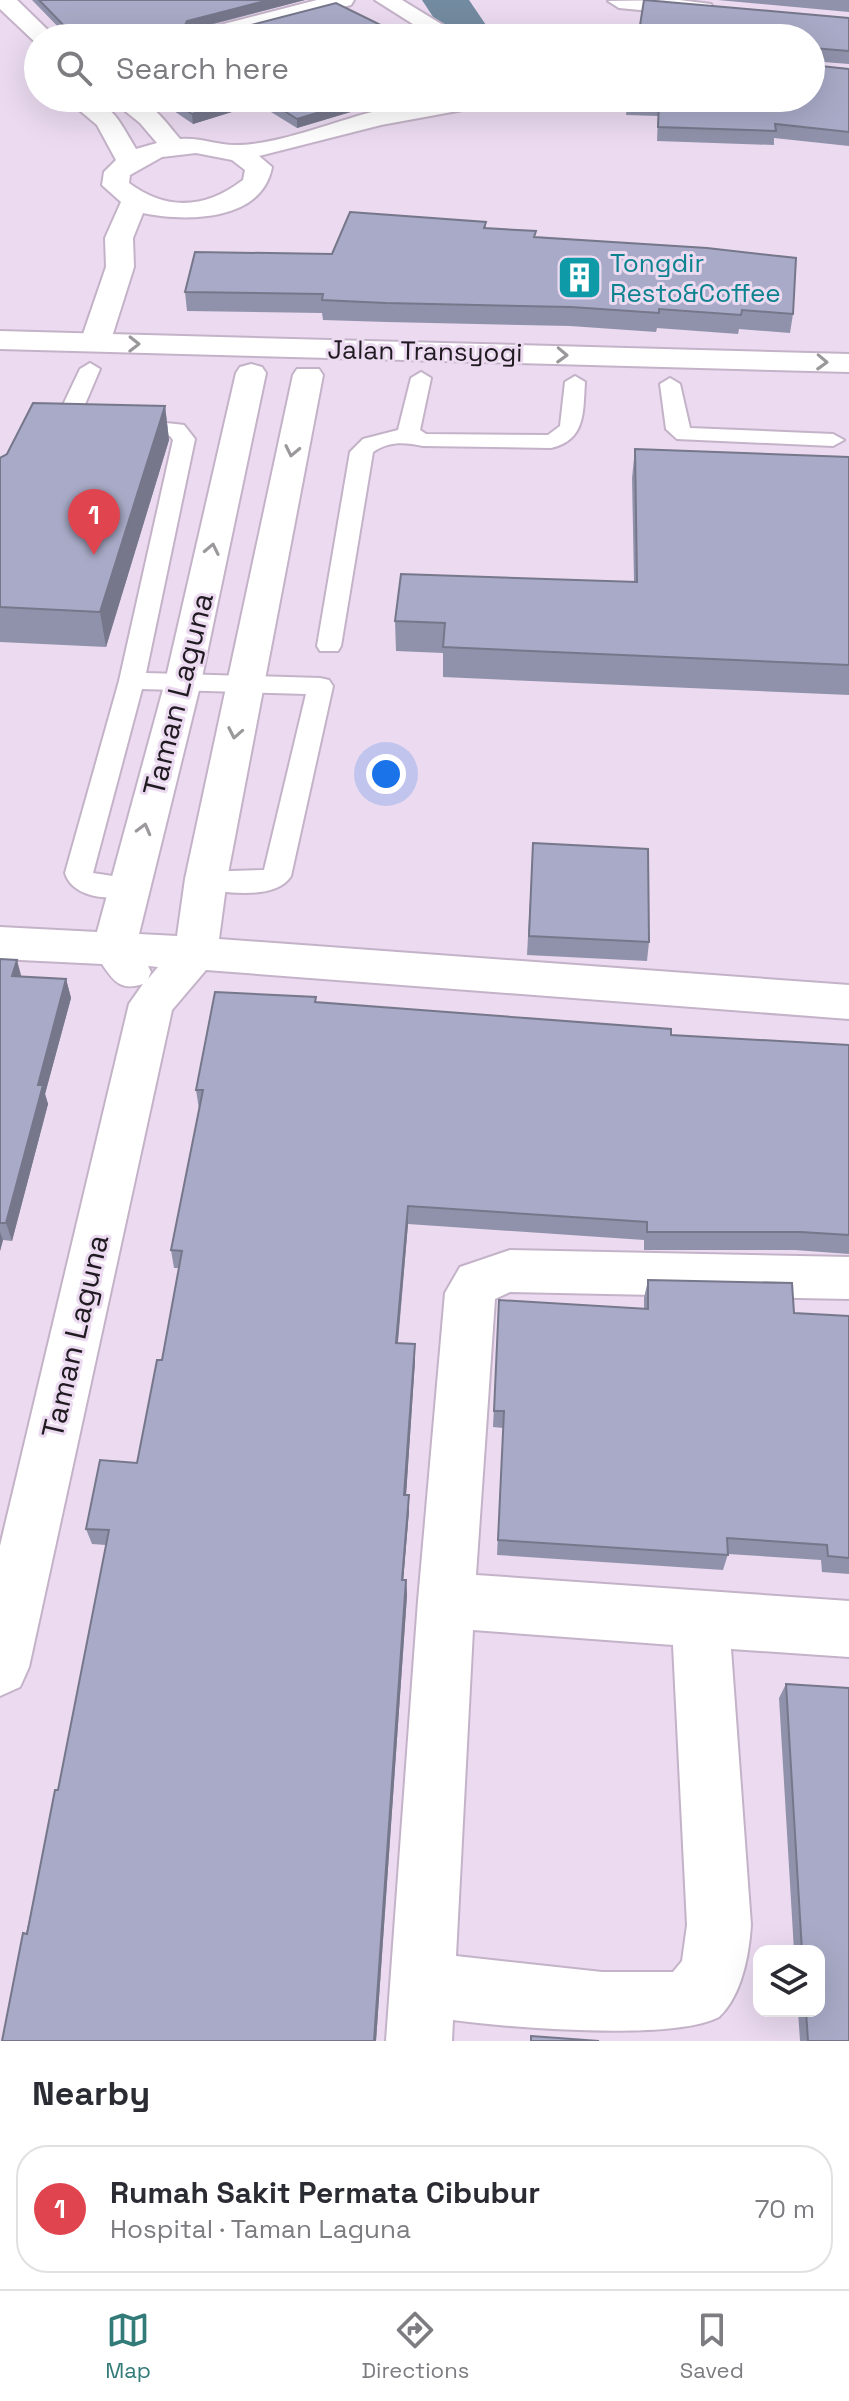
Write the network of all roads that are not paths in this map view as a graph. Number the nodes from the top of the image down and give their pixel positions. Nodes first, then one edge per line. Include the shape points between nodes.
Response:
1 (4, 0) edge
2 (343, 0) edge
3 (386, 0) edge
4 (619, 1) edge
5 (211, 9) edge
6 (725, 11) edge
7 (29, 24) edge
8 (230, 24) edge
9 (270, 24) edge
10 (428, 24) edge
11 (95, 112) edge
12 (141, 112) edge
13 (369, 112) edge
14 (412, 112) edge
15 (378, 118) junction
16 (173, 146) junction
17 (238, 152) junction
18 (129, 160) junction
19 (134, 202) junction
20 (166, 210) junction
21 (120, 267) junction
22 (0, 340) edge
23 (93, 356) junction
24 (849, 363) edge
25 (0, 367) edge
26 (519, 367) junction
27 (251, 373) junction
28 (308, 375) junction
29 (421, 378) junction
30 (575, 382) junction
31 (670, 384) junction
32 (849, 389) edge
33 (75, 420) junction
34 (46, 423) edge
35 (411, 435) junction
36 (833, 440) dead end
37 (329, 646) dead end
38 (132, 681) junction
39 (183, 682) junction
40 (245, 683) junction
41 (206, 879) junction
42 (129, 887) junction
43 (0, 943) edge
44 (114, 948) junction
45 (196, 953) junction
46 (849, 1002) edge
47 (151, 1004) junction
48 (849, 1278) edge
49 (446, 1601) junction
50 (700, 1619) junction
51 (849, 1629) edge
52 (0, 1667) edge
53 (422, 2013) edge

1 - 7 main road
2 - 9 main road
3 - 10 main road
4 - 6 main road
5 - 8 main road
11 - 18 main road via 107,121
12 - 16 main road
13 - 15 main road
14 - 15 main road
15 - 17 main road
16 - 17 main road
16 - 18 main road
17 - 20 main road via 259,170 251,192 215,207
18 - 19 main road via 117,172 115,185
19 - 20 main road
19 - 21 main road via 119,238
20 - 21 main road
21 - 23 main road
22 - 23 main road, Jalan Transyogi
23 - 25 main road, Jalan Transyogi
23 -> 26 main road, Jalan Transyogi
23 - 27 main road, Jalan Transyogi
23 - 33 lane via 72,409
26 -> 24 main road, Jalan Transyogi
26 - 29 main road, Jalan Transyogi
26 - 30 main road, Jalan Transyogi
27 - 28 main road, Jalan Transyogi
39 -> 27 main road, Taman Laguna
28 - 29 main road, Jalan Transyogi
28 -> 40 main road, Taman Laguna
29 - 35 lane
30 - 31 main road, Jalan Transyogi
30 - 35 lane via 571,429 561,439 423,440
31 - 32 main road, Jalan Transyogi
31 - 36 lane via 677,429 685,434
33 - 34 lane
33 - 38 lane via 176,430 184,439
35 - 37 lane via 379,440 361,452
38 - 39 lane
38 - 42 lane via 79,873 90,885
39 - 40 lane
42 -> 39 main road, Taman Laguna
40 -> 41 main road, Taman Laguna
40 - 41 lane via 320,686 277,876 263,882
41 - 45 main road, Taman Laguna
42 - 44 main road, Taman Laguna
43 - 44 main road
44 - 45 main road
44 - 47 main road
45 - 46 main road
45 - 47 main road, Taman Laguna
47 - 52 main road, Taman Laguna
48 - 49 main road via 521,1271 478,1282 466,1308
49 - 50 main road
49 - 53 main road
50 - 51 main road
50 - 53 main road via 719,1925 717,1949 702,1988 687,2001 648,2008

